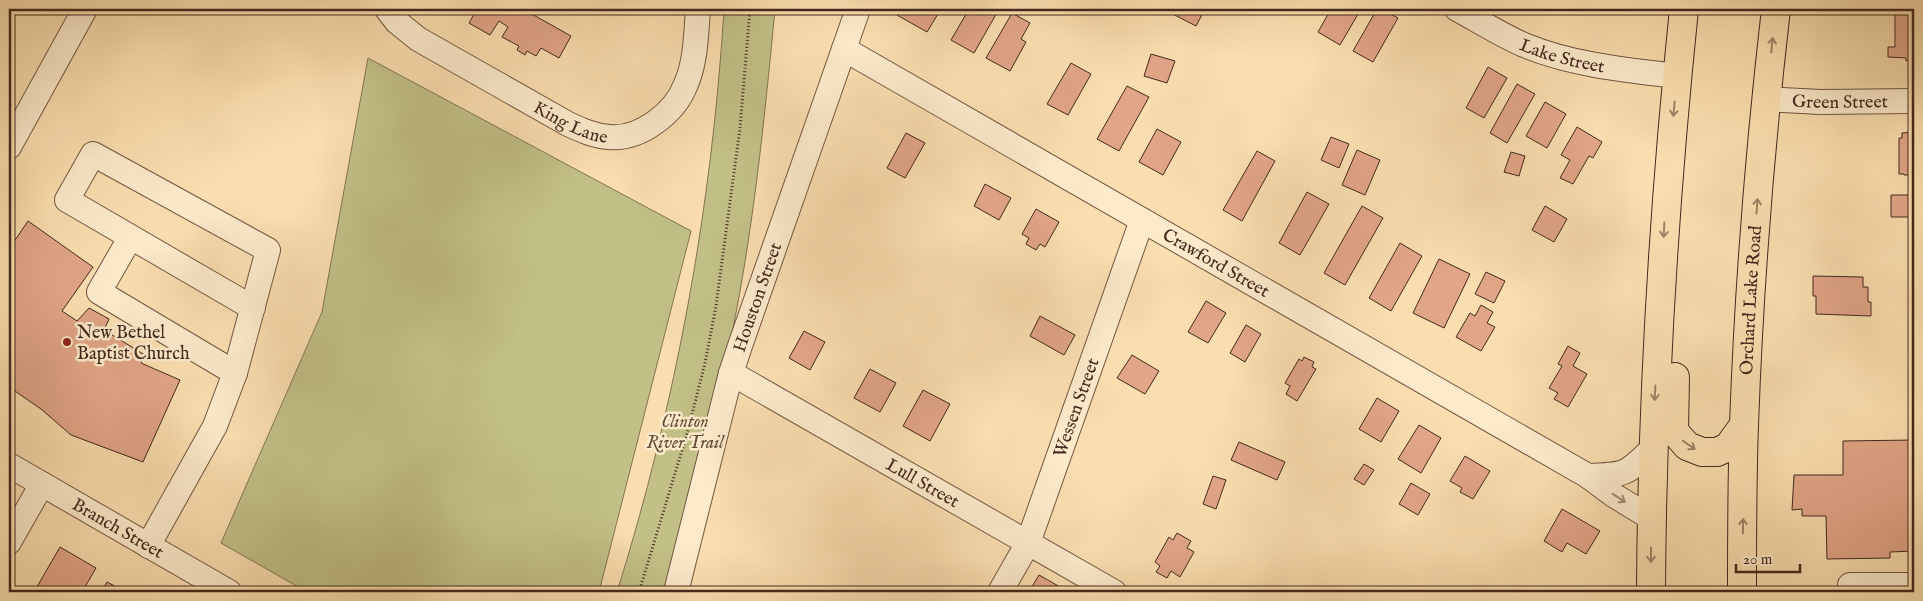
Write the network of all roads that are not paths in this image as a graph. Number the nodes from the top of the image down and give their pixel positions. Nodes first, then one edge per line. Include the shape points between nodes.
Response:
1 (85, 9) edge
2 (387, 9) edge
3 (698, 9) edge
4 (858, 9) edge
5 (1457, 9) edge
6 (1684, 9) edge
7 (1776, 9) edge
8 (844, 49) junction
9 (1677, 76) junction
10 (1766, 99) junction
11 (1914, 101) edge
12 (9, 147) edge
13 (1667, 182) junction
14 (1142, 220) junction
15 (130, 238) junction
16 (253, 308) junction
17 (235, 373) junction
18 (731, 373) junction
19 (1744, 425) junction
20 (1652, 449) junction
21 (9, 465) edge
22 (1588, 476) junction
23 (42, 484) junction
24 (1651, 518) junction
25 (9, 542) edge
26 (1028, 543) junction
27 (148, 546) junction
28 (1914, 585) edge
29 (229, 592) edge
30 (676, 592) edge
31 (1000, 592) edge
32 (1114, 592) edge
33 (1651, 592) edge
34 (1742, 592) edge
35 (1850, 592) edge

1 - 12 street
2 - 3 street, King Lane via 418,39 560,120 589,133 615,137 651,125 679,98 691,70
4 - 8 street, Houston Street
5 - 9 street, Lake Street via 1547,53 1570,60
6 - 9 main road
10 -> 7 main road, Orchard Lake Road
8 - 14 street, Crawford Street
8 - 18 street, Houston Street
9 -> 13 main road
10 - 11 street, Green Street
19 -> 10 main road, Orchard Lake Road
13 -> 19 main road via 1684,202 1674,431 1687,446 1702,452 1717,452 1728,447
13 -> 20 main road
14 - 22 street, Crawford Street
14 - 26 street, Wessen Street
15 - 16 street
15 - 16 street via 67,200 93,154 268,250
15 - 17 street via 99,292
16 - 17 street
17 - 27 street via 215,426
18 - 26 street, Lull Street
18 - 30 street, Houston Street
34 -> 19 main road, Orchard Lake Road
20 - 22 street via 1628,472
20 - 24 main road
21 - 23 street, Branch Street
22 -> 24 street, Crawford Street
23 - 25 street
23 - 27 street, Branch Street
24 -> 33 main road
26 - 31 street, Wessen Street
26 - 32 street, Lull Street
27 - 29 street, Branch Street
28 - 35 street via 1850,585

